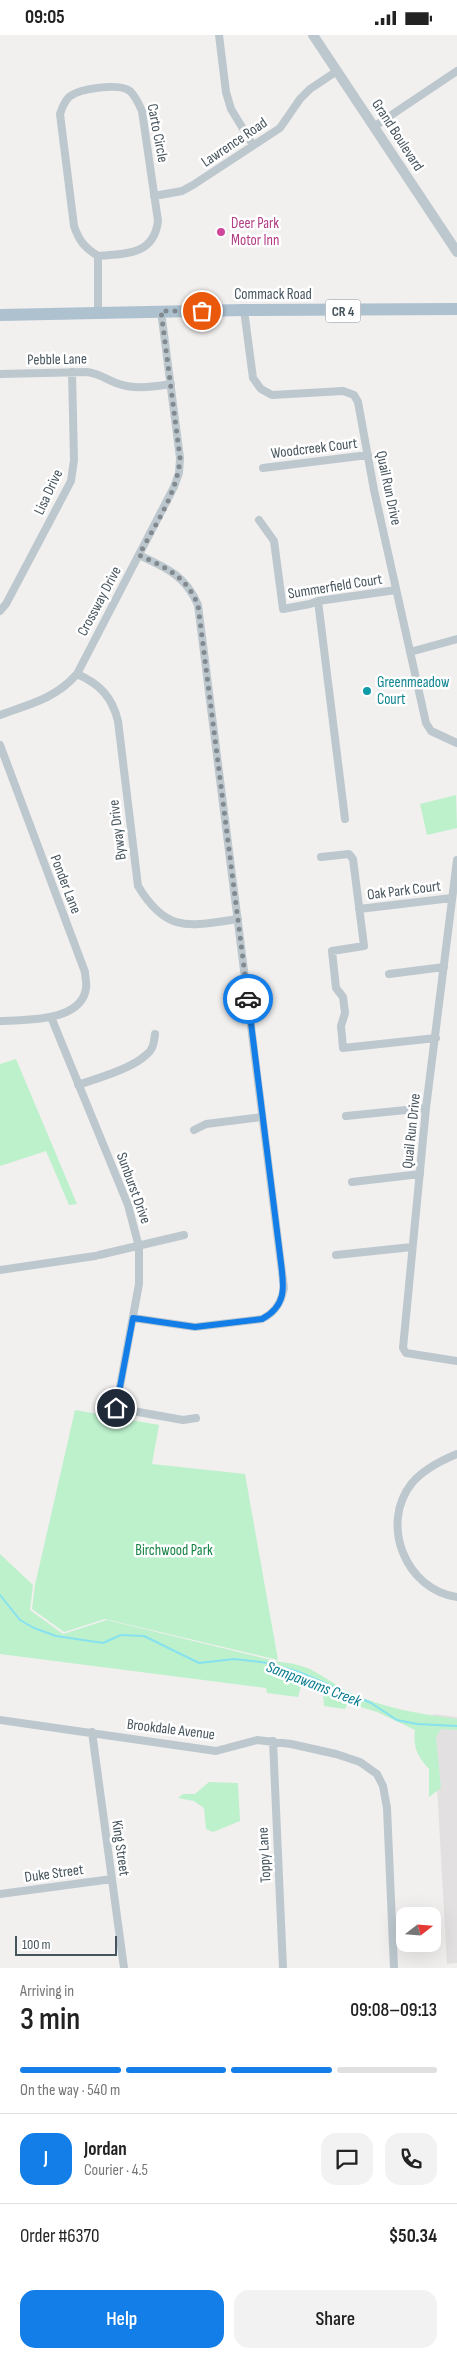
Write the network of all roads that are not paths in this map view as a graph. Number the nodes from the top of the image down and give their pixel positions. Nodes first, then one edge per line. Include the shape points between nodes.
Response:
1 (219, 35) edge
2 (313, 35) edge
3 (337, 71) junction
4 (457, 71) edge
5 (375, 126) junction
6 (253, 145) junction
7 (154, 196) junction
8 (457, 252) edge
9 (98, 256) junction
10 (457, 309) edge
11 (244, 310) junction
12 (161, 311) junction
13 (98, 312) junction
14 (0, 315) edge
15 (72, 372) junction
16 (0, 374) edge
17 (171, 385) junction
18 (368, 455) junction
19 (263, 468) dead end
20 (259, 520) dead end
21 (139, 555) junction
22 (396, 590) junction
23 (318, 601) junction
24 (0, 611) edge
25 (457, 639) edge
26 (410, 652) junction
27 (77, 674) junction
28 (0, 715) edge
29 (457, 743) edge
30 (0, 745) edge
31 (345, 819) dead end
32 (321, 857) dead end
33 (457, 860) edge
34 (452, 898) junction
35 (359, 909) junction
36 (238, 919) junction
37 (444, 967) junction
38 (389, 974) dead end
39 (51, 1017) junction
40 (0, 1020) edge
41 (155, 1034) dead end
42 (436, 1038) junction
43 (78, 1085) junction
44 (426, 1108) junction
45 (346, 1115) dead end
46 (262, 1117) junction
47 (194, 1130) dead end
48 (420, 1174) junction
49 (352, 1181) dead end
50 (184, 1235) dead end
51 (139, 1247) junction
52 (412, 1247) junction
53 (336, 1255) dead end
54 (0, 1270) edge
55 (133, 1318) junction
56 (457, 1361) edge
57 (196, 1418) dead end
58 (457, 1454) edge
59 (457, 1597) edge
60 (0, 1720) edge
61 (92, 1733) junction
62 (272, 1741) junction
63 (112, 1879) junction
64 (0, 1894) edge
65 (124, 1968) edge
66 (284, 1968) edge
67 (394, 1968) edge

1 - 6 street via 230,109
2 - 3 street, Grand Boulevard
3 - 5 street, Grand Boulevard
3 - 6 street, Lawrence Road via 310,89 280,128
4 - 5 street
5 - 8 street, Grand Boulevard
6 - 7 street, Lawrence Road via 182,191
7 - 9 street, Carto Circle via 158,221 152,240 134,252
7 - 9 street, Carto Circle via 142,111 129,90 117,87 82,91 70,96 62,109 60,125 74,226 85,249
9 - 13 street
10 - 11 main road, Commack Road / CR 4
11 - 12 main road, Commack Road / CR 4
11 - 18 street, Quail Run Drive via 253,378 261,389 272,395 336,391 354,395
12 - 13 main road, Commack Road / CR 4
12 - 17 street, Crossway Drive
13 - 14 main road, Commack Road / CR 4
15 - 16 street, Pebble Lane
15 - 17 street, Pebble Lane via 97,373 114,382 141,389
15 - 24 street, Lisa Drive via 74,460 71,481
17 - 21 street, Crossway Drive via 179,473
18 - 19 street, Woodcreek Court
18 - 22 street, Quail Run Drive
20 - 23 street, Summerfield Court via 274,541 283,609
21 - 27 street, Crossway Drive
21 - 36 street via 181,578 192,590 198,605
22 - 23 street, Summerfield Court
22 - 26 street, Quail Run Drive
23 - 31 street
25 - 26 street
26 - 29 street, Quail Run Drive via 428,727 437,735
27 - 28 street, Crossway Drive via 55,695
27 - 36 street, Byway Drive via 101,688 115,709 138,885 148,902 162,916 179,924 193,926
30 - 39 street, Ponder Lane via 85,972 86,989 82,1000 74,1009
32 - 35 street via 349,855 353,859
33 - 34 street, Quail Run Drive
34 - 35 street, Oak Park Court
34 - 37 street, Quail Run Drive
35 - 42 street via 364,946 332,951 336,988 343,997 345,1013 341,1025 344,1048
36 - 46 street
37 - 38 street
37 - 42 street, Quail Run Drive
39 - 40 street, Ponder Lane
39 - 43 street, Sunburst Drive
41 - 43 street via 154,1045 146,1055 121,1069
42 - 44 street, Quail Run Drive
43 - 51 street, Sunburst Drive via 128,1205
44 - 45 street
44 - 48 street, Quail Run Drive
46 - 47 street via 206,1124
46 - 55 street via 284,1288 282,1300 272,1314 262,1319 214,1325 195,1327
48 - 49 street
48 - 52 street, Quail Run Drive
50 - 51 street via 148,1242
51 - 54 street
51 - 55 street, Sunburst Drive via 139,1283
52 - 53 street
52 - 56 street, Quail Run Drive via 402,1347 406,1353
55 - 57 street, Sunburst Drive via 116,1408 183,1420
58 - 59 street via 422,1472 411,1484 399,1512 398,1533 406,1560 415,1575 431,1588
60 - 61 street, Brookdale Avenue
61 - 62 street, Brookdale Avenue via 216,1751 257,1740
61 - 63 street, King Street
62 - 66 street, Toppy Lane
62 - 67 street, Brookdale Avenue via 360,1762 377,1774 384,1786 388,1808
63 - 64 street, Duke Street
63 - 65 street, King Street

